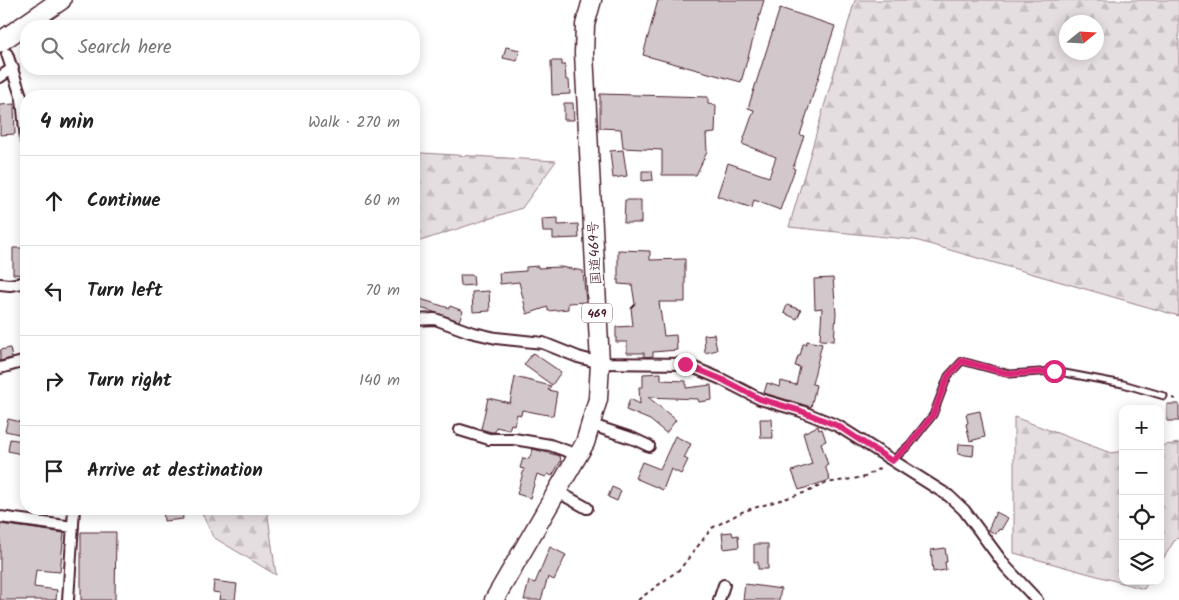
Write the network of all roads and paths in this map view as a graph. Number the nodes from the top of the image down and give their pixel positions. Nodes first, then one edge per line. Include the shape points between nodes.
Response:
1 (61, 0) edge
2 (592, 0) edge
3 (37, 20) edge
4 (20, 35) edge
5 (4, 48) edge
6 (13, 68) junction
7 (0, 77) edge
8 (20, 93) edge
9 (20, 283) edge
10 (0, 284) edge
11 (420, 318) edge
12 (20, 363) edge
13 (600, 363) junction
14 (0, 368) edge
15 (1164, 396) dead end
16 (592, 425) junction
17 (460, 430) dead end
18 (649, 446) dead end
19 (578, 455) junction
20 (892, 461) junction
21 (558, 492) junction
22 (587, 508) dead end
23 (74, 515) edge
24 (0, 517) edge
25 (73, 527) junction
26 (724, 585) dead end
27 (68, 600) edge
28 (494, 600) edge
29 (638, 600) edge
30 (719, 600) edge
31 (1037, 600) edge

1 - 3 highway
2 - 13 highway, 国道469号 / 469 via 585,25 584,53
4 - 5 highway
5 - 6 street
6 - 7 street
6 - 8 street
9 - 10 street
11 - 13 street via 436,319 496,338 543,342
12 - 14 street
13 - 16 highway, 国道469号 / 469 via 598,399
13 - 20 street via 685,364 760,399 838,426
15 - 20 lane via 1123,384 1054,371 1010,374 962,361 948,376 933,415
16 - 18 street
16 - 19 highway, 国道469号 / 469
17 - 19 street via 489,439 550,445
19 - 21 highway, 国道469号 / 469
20 - 29 path via 865,477 826,483 808,492 744,511 712,528 680,569
20 - 31 street via 949,496 964,510 1006,567
21 - 22 street
21 - 28 highway, 国道469号 / 469
23 - 25 street
24 - 25 street
25 - 27 street
26 - 30 street

